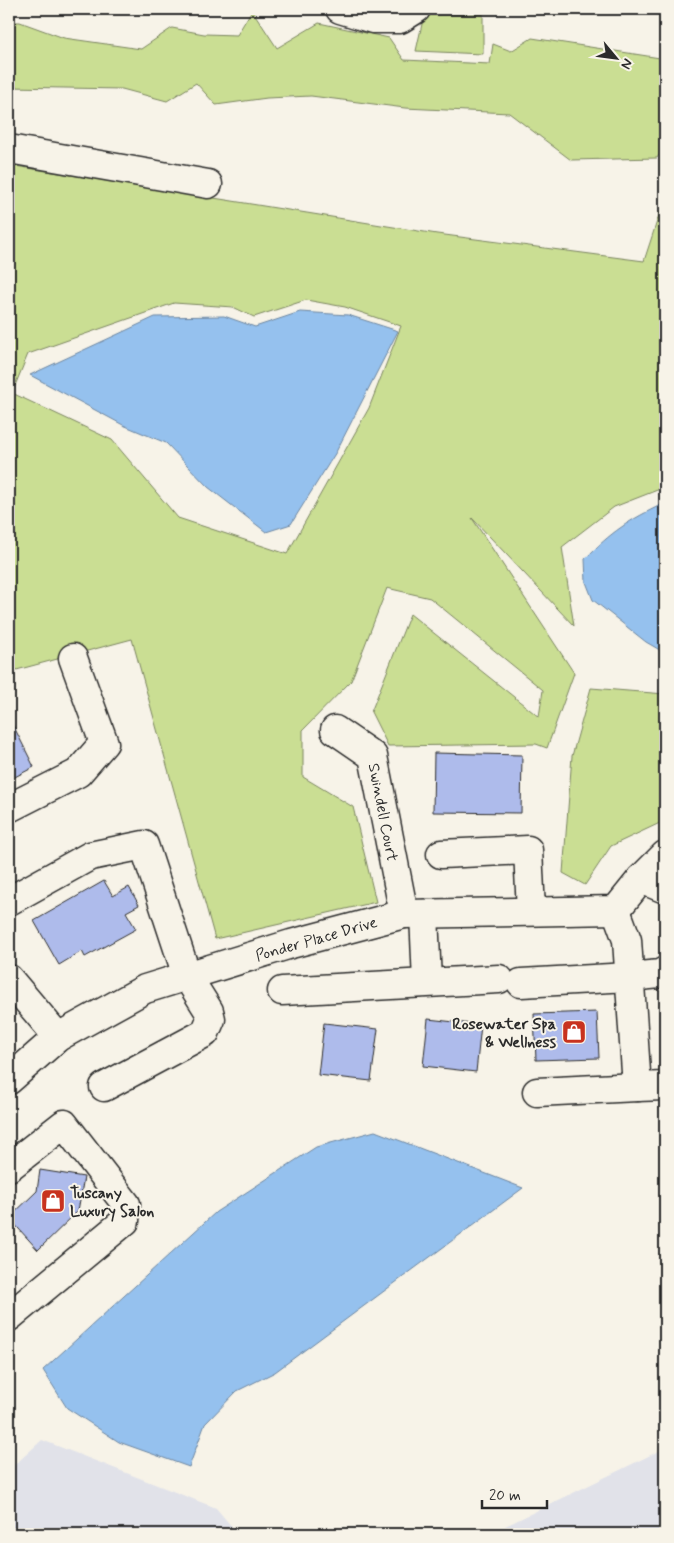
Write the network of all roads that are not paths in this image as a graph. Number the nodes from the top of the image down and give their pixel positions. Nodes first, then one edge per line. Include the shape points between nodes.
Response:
1 (340, 9) edge
2 (416, 9) edge
3 (9, 149) edge
4 (208, 184) dead end
5 (73, 658) dead end
6 (335, 730) dead end
7 (9, 808) edge
8 (441, 854) dead end
9 (665, 856) edge
10 (653, 884) edge
11 (9, 901) edge
12 (616, 910) junction
13 (531, 911) junction
14 (414, 914) junction
15 (665, 972) edge
16 (187, 976) junction
17 (629, 977) junction
18 (9, 979) edge
19 (427, 982) junction
20 (282, 991) dead end
21 (58, 1037) junction
22 (9, 1080) edge
23 (665, 1086) edge
24 (104, 1087) dead end
25 (637, 1087) junction
26 (537, 1092) dead end
27 (9, 1167) edge
28 (9, 1317) edge

1 - 2 street via 373,19 400,19
3 - 4 street
5 - 7 street via 104,743 78,773
6 - 14 street, Swindell Court via 373,756
8 - 13 street via 528,850
9 - 10 street
10 - 12 street
11 - 16 street via 90,856 144,845
12 - 13 street, Ponder Place Drive
12 - 17 street via 626,940
13 - 14 street, Ponder Place Drive
14 - 16 street, Ponder Place Drive via 291,944
14 - 19 street, Swindell Court
15 - 17 street
16 - 21 street, Ponder Place Drive via 144,989
16 - 24 street via 209,1011 211,1019 205,1033
17 - 19 street
17 - 25 street
18 - 21 street
19 - 20 street
21 - 22 street, Ponder Place Drive
23 - 25 street
25 - 26 street
27 - 28 street via 64,1124 126,1204 125,1221

